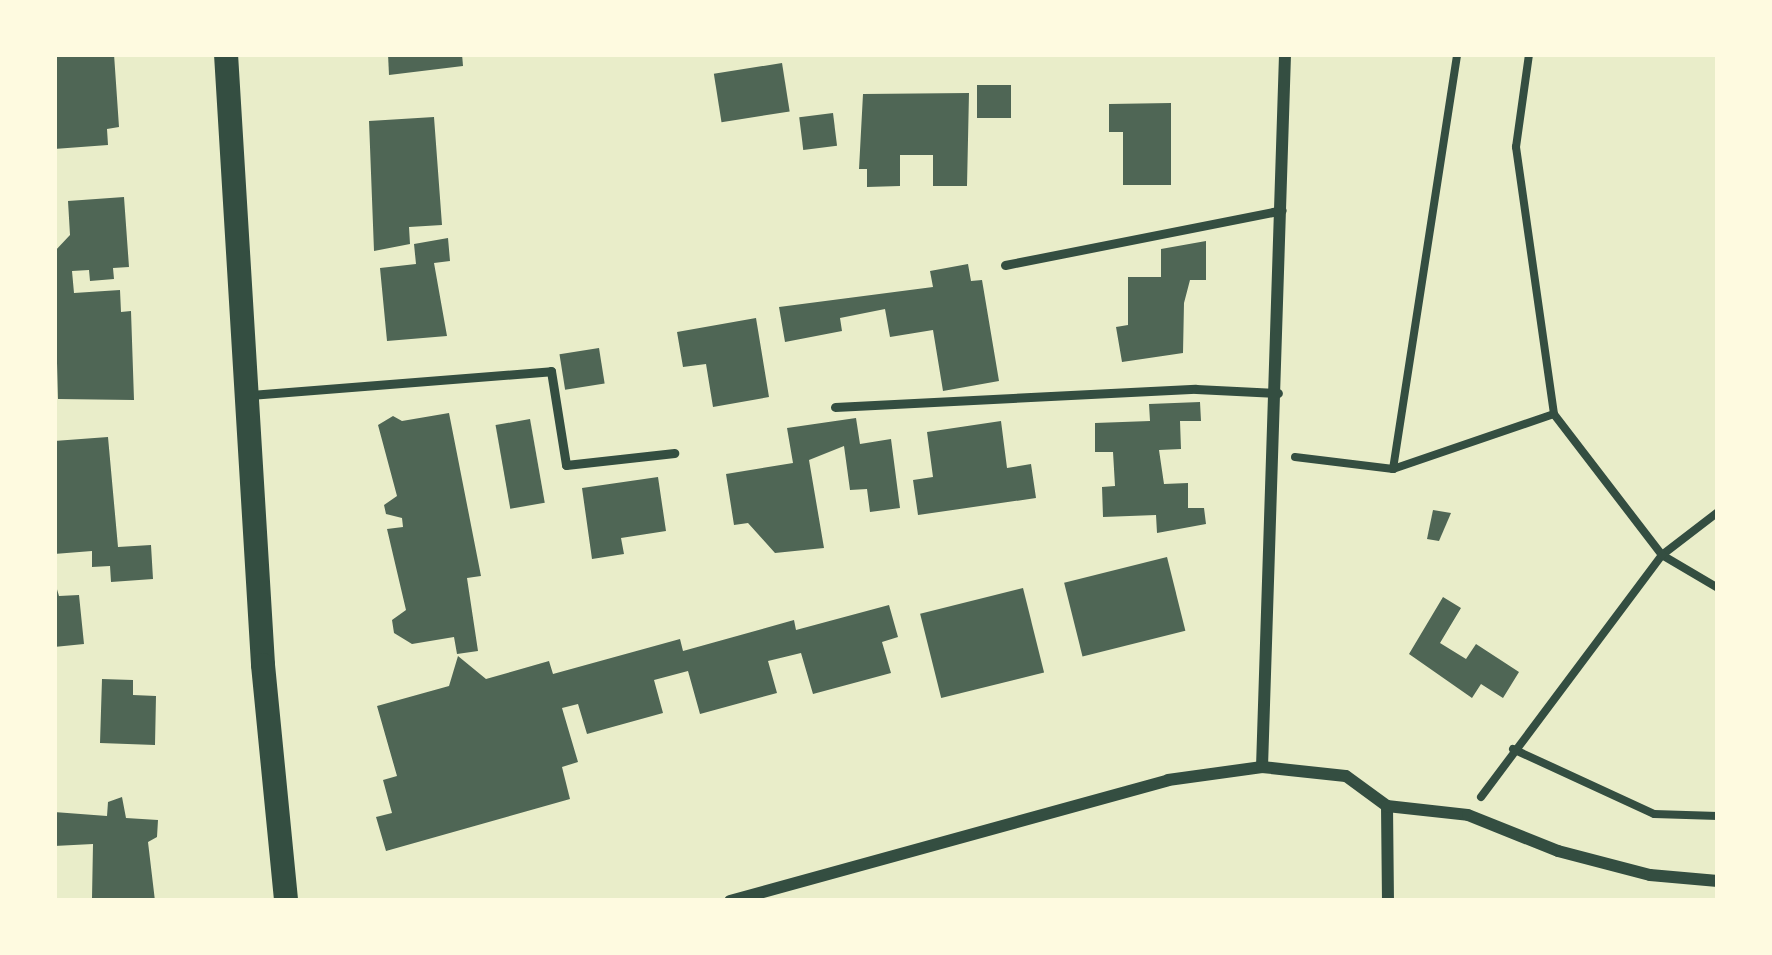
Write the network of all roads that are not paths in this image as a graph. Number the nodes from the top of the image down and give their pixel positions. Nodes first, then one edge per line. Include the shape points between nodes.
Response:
1 (226, 54) edge
2 (1285, 54) edge
3 (1282, 210) junction
4 (1005, 265) dead end
5 (1278, 393) junction
6 (249, 395) junction
7 (835, 407) dead end
8 (674, 453) dead end
9 (1262, 767) junction
10 (1387, 806) junction
11 (1718, 881) edge
12 (286, 901) edge
13 (730, 901) edge
14 (1388, 901) edge

1 - 6 main road
2 - 3 street
3 - 4 lane
3 - 5 street
5 - 7 lane via 1196,389
5 - 9 street
6 - 8 lane via 551,371 566,465
6 - 12 main road
9 - 10 street via 1346,776
9 - 13 street via 1168,780
10 - 11 street via 1468,815 1558,851 1650,875
10 - 14 street

